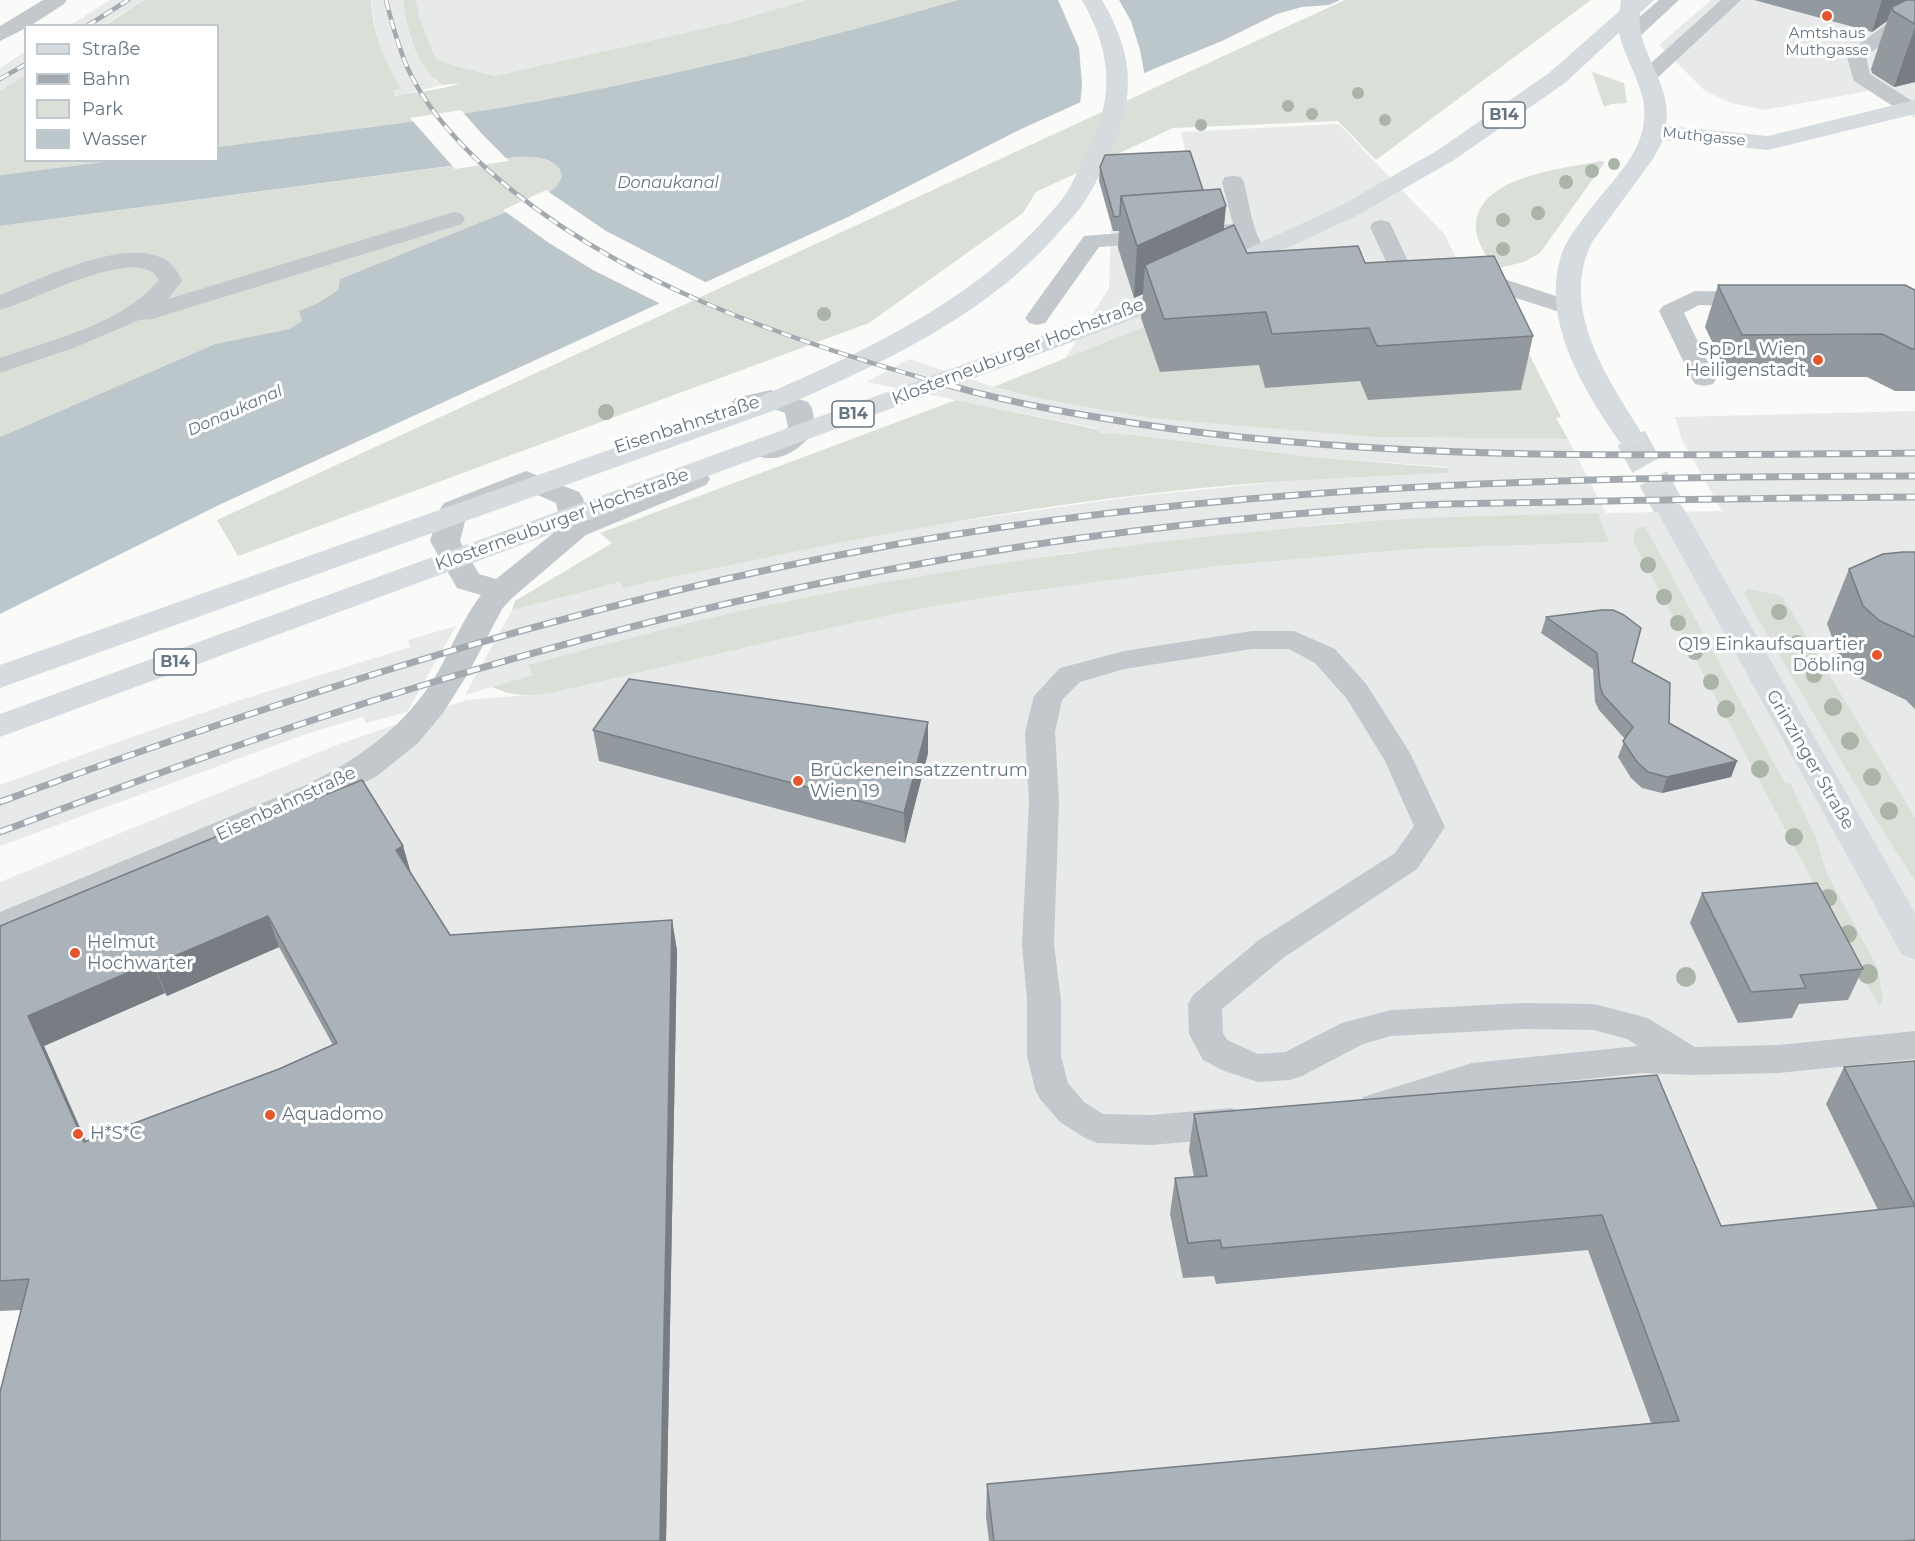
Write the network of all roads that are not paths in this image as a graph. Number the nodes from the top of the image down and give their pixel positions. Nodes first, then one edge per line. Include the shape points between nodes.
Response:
1 (57, 0) edge
2 (1092, 0) edge
3 (1631, 0) edge
4 (1644, 0) edge
5 (1670, 0) edge
6 (1732, 0) edge
7 (1915, 12) edge
8 (0, 35) edge
9 (1630, 35) junction
10 (1648, 76) junction
11 (1911, 114) edge
12 (1654, 132) junction
13 (1233, 182) dead end
14 (454, 219) dead end
15 (1381, 227) dead end
16 (1246, 230) junction
17 (1300, 283) edge
18 (1776, 299) edge
19 (0, 303) edge
20 (1569, 308) junction
21 (1037, 318) dead end
22 (122, 321) junction
23 (0, 366) edge
24 (1704, 379) dead end
25 (1631, 438) tunnel mouth
26 (526, 480) junction
27 (1671, 511) tunnel mouth
28 (576, 529) junction
29 (501, 591) junction
30 (0, 676) edge
31 (0, 726) edge
32 (0, 927) edge
33 (1915, 945) edge
34 (1915, 1045) edge
35 (1690, 1061) junction
36 (1349, 1112) edge
37 (1266, 1120) edge

1 - 8 street
2 - 30 main road, B14 via 1115,47 1120,80 1111,125 1095,168 1060,220 1024,257 915,333 837,373 709,426
3 - 9 main road
4 - 31 main road, Klosterneuburger Hochstraße / B14 via 1557,78 1446,155 1348,211 1125,314
5 - 9 lane
6 - 10 lane
7 - 11 lane via 1856,54 1861,77
9 - 10 main road
10 - 12 main road via 1656,104
11 - 12 main road, Muthgasse via 1887,113 1768,142
12 - 20 main road, Muthgasse via 1638,165 1610,198 1573,257
13 - 16 lane
14 - 22 lane
15 - 20 lane via 1397,285 1493,283
16 - 17 lane via 1255,251
16 - 21 lane via 1092,241
18 - 24 lane via 1695,298 1671,311
19 - 22 lane via 105,263 144,260 168,270 171,281 165,291
20 - 25 main road via 1580,345
22 - 23 lane
26 - 28 street via 569,498
26 - 28 street, Eisenbahnstraße via 724,410 771,398 798,408 802,429 785,445
26 - 29 street, Eisenbahnstraße via 454,509 445,541 468,581
27 - 33 main road, Grinzinger Straße
28 - 29 street, Eisenbahnstraße
29 - 32 street, Eisenbahnstraße via 433,704 408,734 360,770 293,804
34 - 35 lane via 1779,1059
35 - 36 lane via 1644,1059 1472,1077
35 - 37 lane via 1638,1028 1594,1017 1522,1016 1392,1023 1354,1033 1290,1066 1258,1068 1215,1050 1206,1034 1205,1004 1271,949 1406,861 1430,827 1399,760 1357,692 1326,656 1294,640 1252,640 1124,660 1070,675 1048,696 1040,732 1044,802 1038,944 1044,1056 1052,1089 1072,1112 1097,1128 1150,1130

